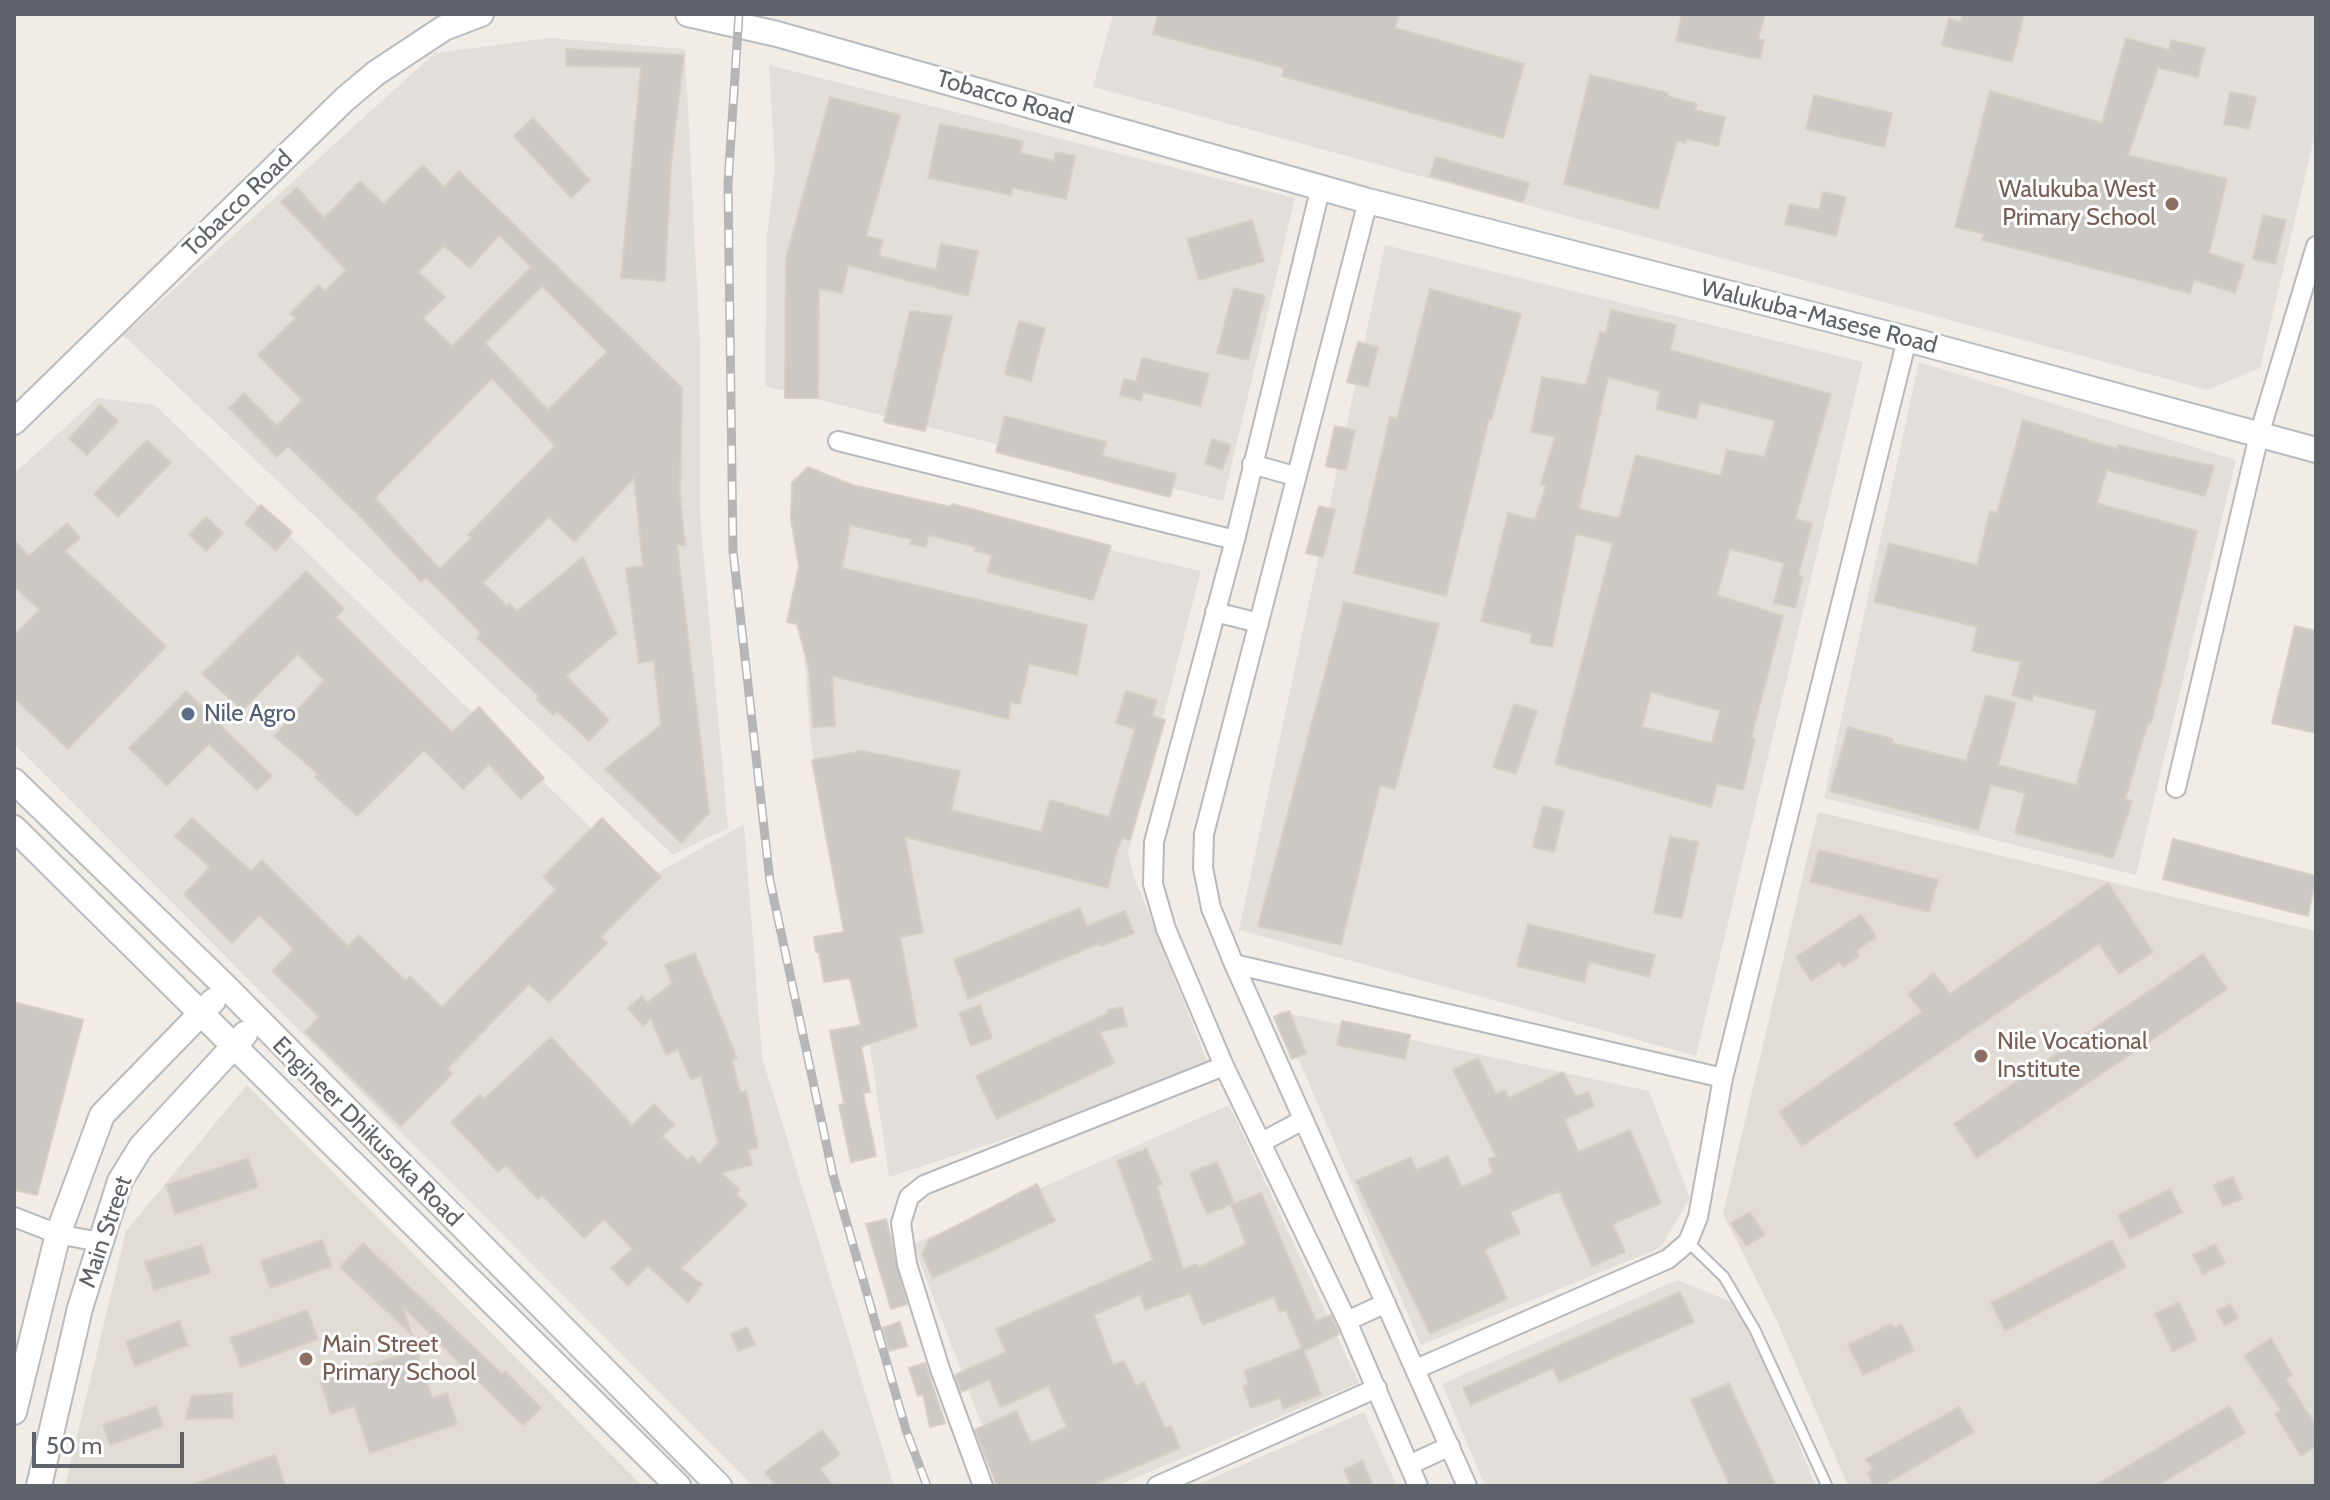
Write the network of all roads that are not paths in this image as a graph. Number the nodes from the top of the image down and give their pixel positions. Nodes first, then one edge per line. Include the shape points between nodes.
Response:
1 (481, 14) edge
2 (688, 14) edge
3 (759, 22) edge
4 (1321, 186) junction
5 (1368, 201) junction
6 (2316, 246) edge
7 (1907, 339) junction
8 (14, 422) edge
9 (2259, 435) junction
10 (838, 441) dead end
11 (2316, 450) edge
12 (1252, 464) junction
13 (1294, 476) junction
14 (1235, 540) junction
15 (1215, 612) junction
16 (1259, 623) junction
17 (14, 781) edge
18 (2176, 788) dead end
19 (14, 828) edge
20 (1234, 964) junction
21 (226, 987) junction
22 (202, 1013) junction
23 (256, 1020) junction
24 (235, 1047) junction
25 (1224, 1066) junction
26 (1723, 1078) junction
27 (1303, 1120) junction
28 (1262, 1142) junction
29 (14, 1217) edge
30 (58, 1234) junction
31 (99, 1242) junction
32 (1688, 1242) junction
33 (1386, 1303) junction
34 (1347, 1321) junction
35 (1416, 1369) junction
36 (1377, 1388) junction
37 (14, 1412) edge
38 (1450, 1446) junction
39 (1409, 1465) junction
40 (39, 1486) edge
41 (678, 1486) edge
42 (719, 1486) edge
43 (983, 1486) edge
44 (1157, 1486) edge
45 (1418, 1486) edge
46 (1467, 1486) edge
47 (1827, 1486) edge

1 - 8 street, Tobacco Road via 444,28 345,99
2 - 3 street, Tobacco Road
3 - 4 street, Tobacco Road
4 - 5 street, Walukuba-Masese Road
4 - 12 street
5 - 7 street, Walukuba-Masese Road
5 - 13 street
6 - 9 street
7 - 9 street, Walukuba-Masese Road
7 - 26 street
9 - 11 street, Walukuba-Masese Road
9 - 18 street
10 - 14 street
12 - 13 street
12 - 14 street
13 - 16 street
14 - 15 street
15 - 16 street
15 - 25 street via 1154,842 1153,884 1166,929
16 - 20 street via 1204,834 1203,868 1211,908
17 - 21 street, Engineer Dhikusoka Road
19 - 22 street, Engineer Dhikusoka Road
20 - 26 street
20 - 27 street
21 - 22 street, Main Street
21 - 23 street, Engineer Dhikusoka Road
22 - 24 street, Engineer Dhikusoka Road
22 - 30 street, Main Street via 102,1115
23 - 24 street, Main Street
23 - 42 street, Engineer Dhikusoka Road
24 - 31 street, Main Street via 141,1147 120,1181
24 - 41 street, Engineer Dhikusoka Road
25 - 28 street
25 - 43 street via 924,1185 909,1197 901,1223 907,1264
26 - 32 street via 1698,1217
27 - 28 street
27 - 33 street
28 - 34 street
29 - 30 street
30 - 31 street
30 - 37 street, Main Street
31 - 40 street, Main Street
32 - 35 street via 1668,1259
32 - 47 lane via 1724,1277 1755,1330
33 - 34 street
33 - 35 street
34 - 36 street
35 - 38 street
36 - 39 street
36 - 44 street
38 - 39 street
38 - 46 street
39 - 45 street

